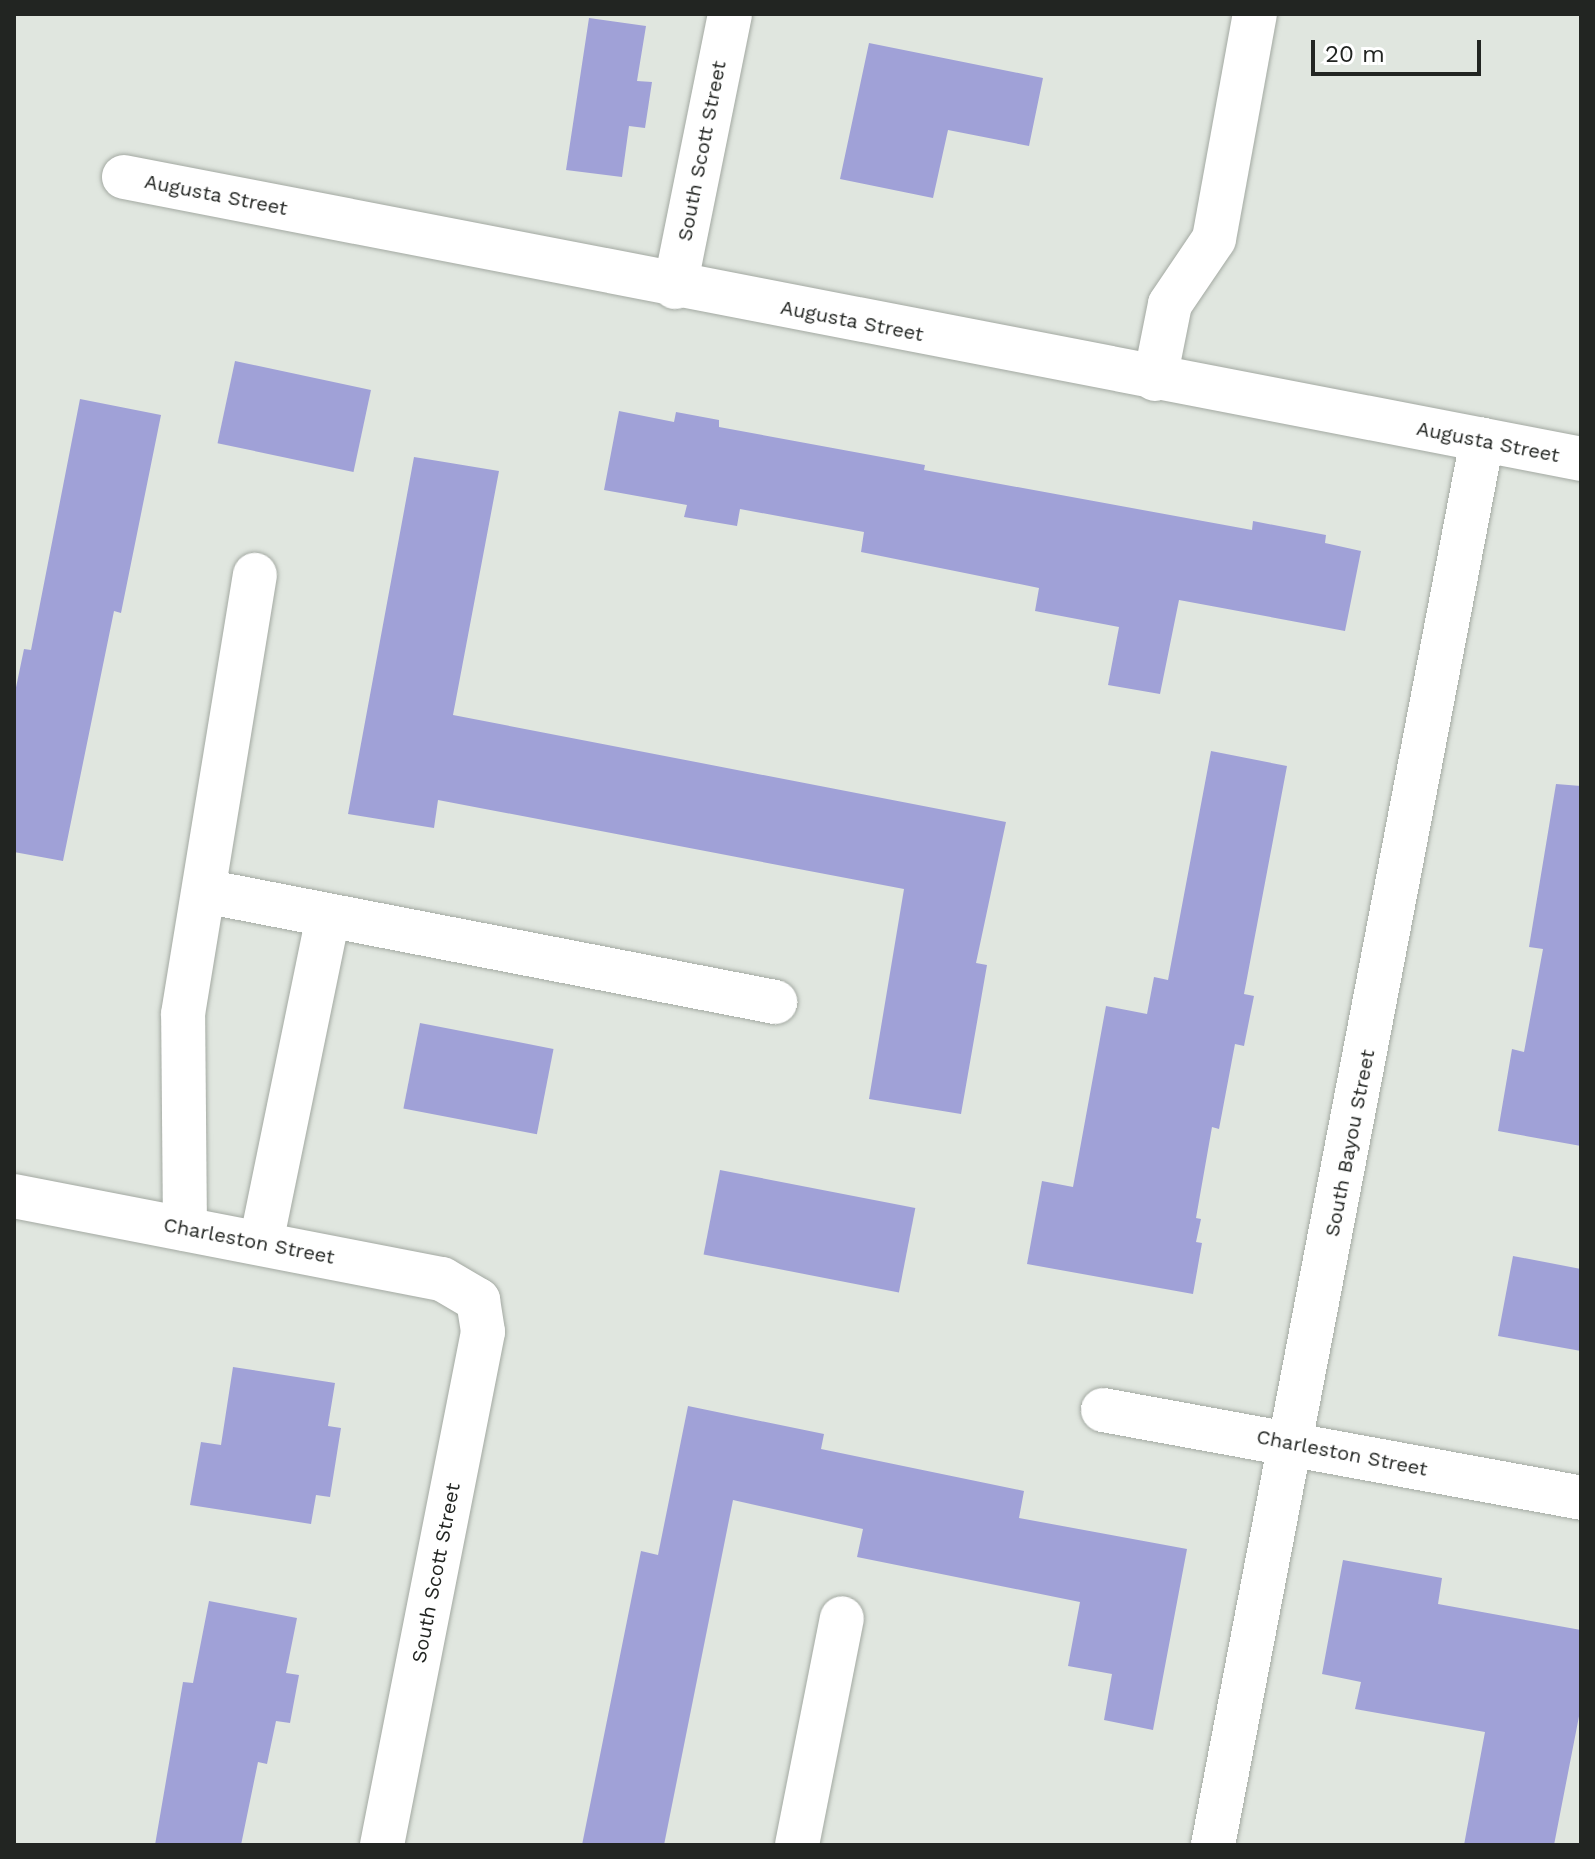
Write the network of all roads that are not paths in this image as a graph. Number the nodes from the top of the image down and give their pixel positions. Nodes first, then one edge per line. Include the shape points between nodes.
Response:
1 (730, 14) edge
2 (1255, 14) edge
3 (124, 177) dead end
4 (675, 287) junction
5 (1155, 379) junction
6 (1482, 440) junction
7 (1581, 459) edge
8 (255, 575) dead end
9 (204, 891) junction
10 (328, 917) junction
11 (775, 1002) dead end
12 (14, 1196) edge
13 (185, 1229) junction
14 (261, 1243) junction
15 (478, 1300) joint
16 (1103, 1410) dead end
17 (1293, 1442) junction
18 (1581, 1498) edge
19 (842, 1618) dead end
20 (382, 1845) edge
21 (797, 1845) edge
22 (1213, 1845) edge

1 - 4 street, South Scott Street
2 - 5 street via 1214,239 1170,304
3 - 4 street, Augusta Street
4 - 5 street, Augusta Street
5 - 6 street, Augusta Street
6 - 7 street, Augusta Street
6 - 17 street, South Bayou Street
8 - 9 street
9 - 10 street
9 - 13 street via 183,1014
10 - 11 street
10 - 14 street
12 - 13 street, Charleston Street
13 - 14 street, Charleston Street
14 - 15 street, Charleston Street via 442,1279
15 - 20 street, South Scott Street via 483,1332
16 - 17 street, Charleston Street
17 - 18 street, Charleston Street
17 - 22 street, South Bayou Street
19 - 21 street

